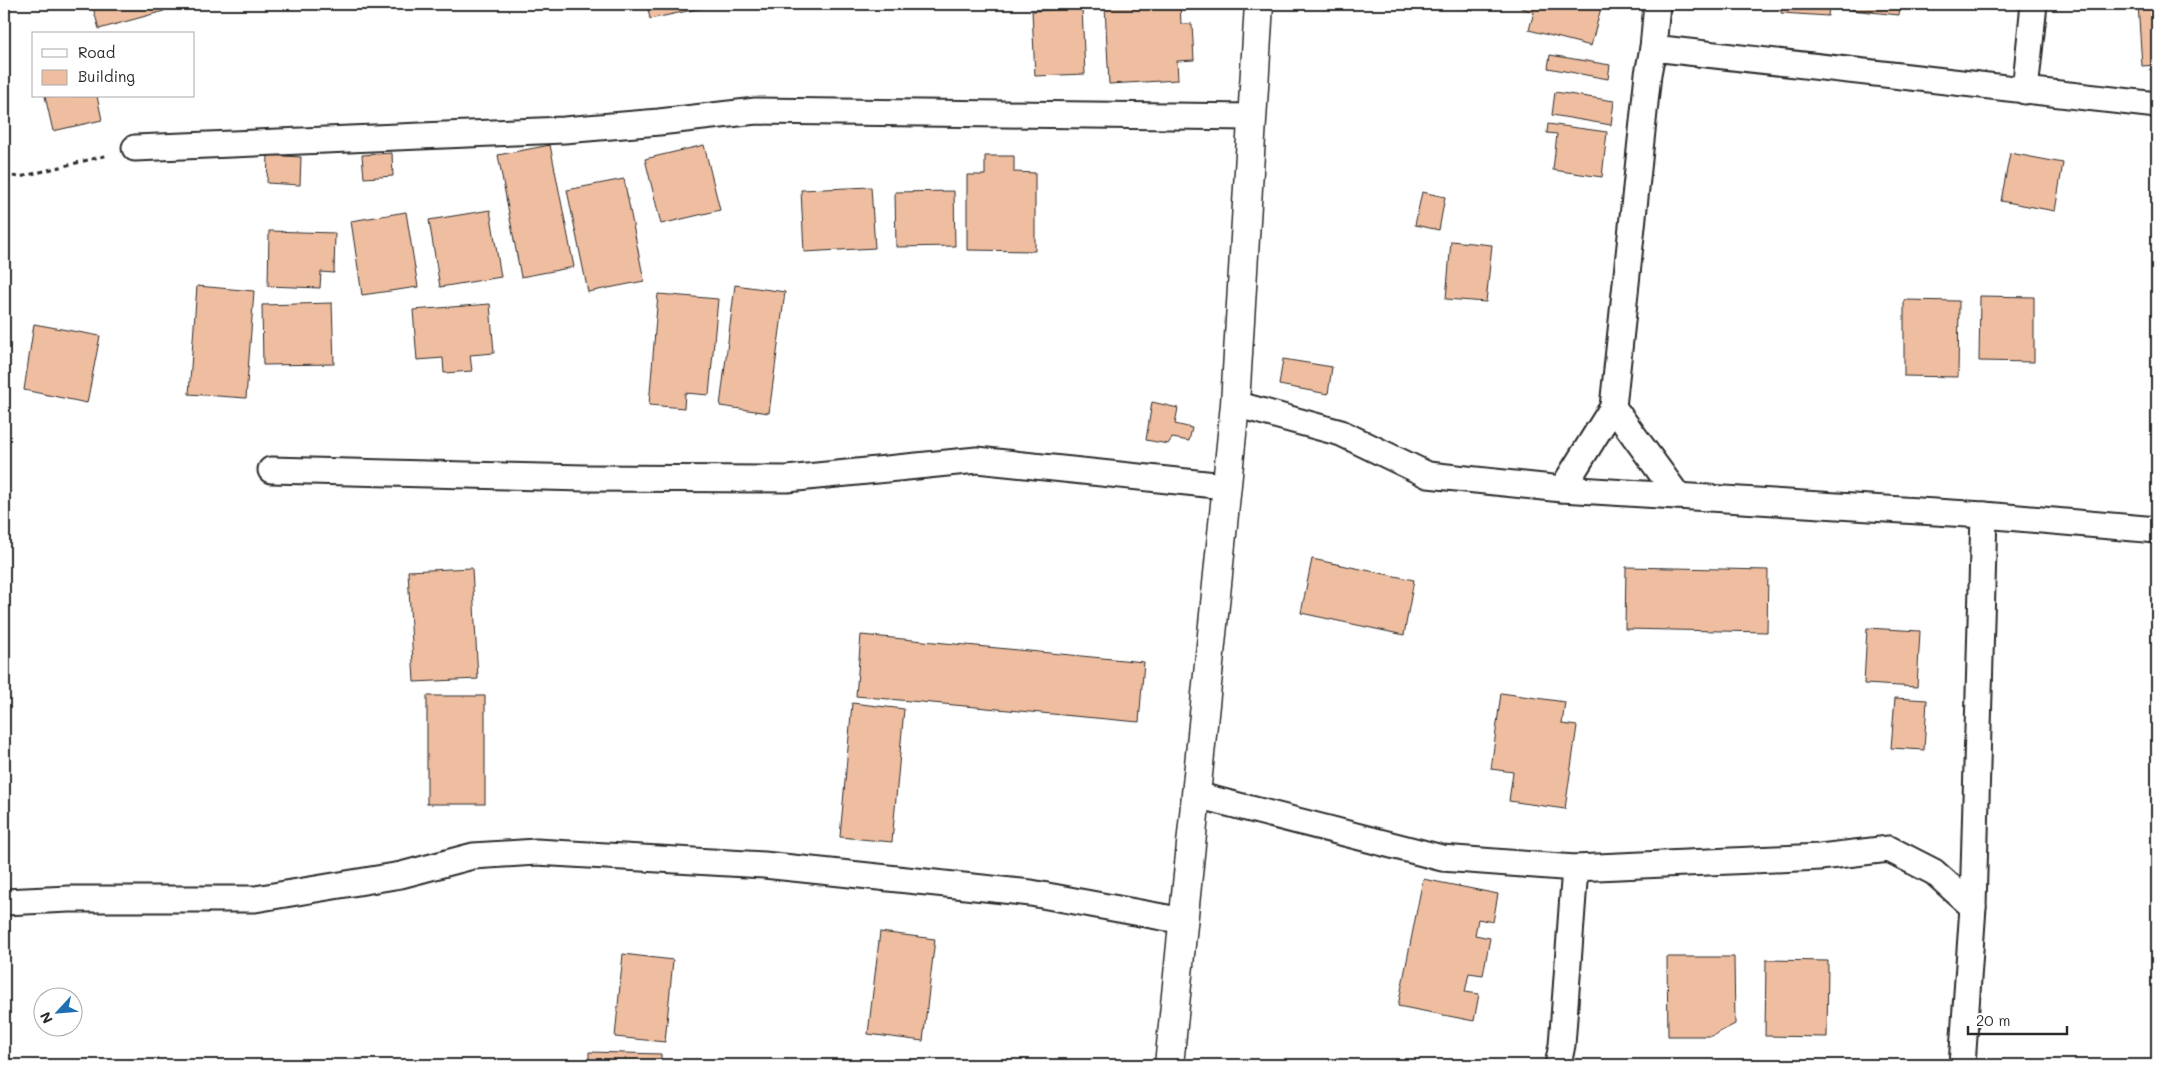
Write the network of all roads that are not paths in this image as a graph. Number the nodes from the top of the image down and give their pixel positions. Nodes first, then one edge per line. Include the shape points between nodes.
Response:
1 (1259, 4) edge
2 (1657, 4) edge
3 (2034, 4) edge
4 (1653, 48) junction
5 (2025, 91) junction
6 (2157, 105) edge
7 (1252, 117) junction
8 (135, 148) road end
9 (1235, 404) junction
10 (1613, 407) junction
11 (271, 470) dead end
12 (1226, 486) junction
13 (1562, 489) junction
14 (1678, 496) junction
15 (1984, 515) junction
16 (2157, 530) edge
17 (1196, 795) junction
18 (1575, 868) junction
19 (4, 902) edge
20 (1973, 907) junction
21 (1184, 921) junction
22 (1170, 1065) edge
23 (1558, 1065) edge
24 (1962, 1065) edge

1 - 7 street
2 - 4 street
3 - 5 street
4 - 5 street
4 - 10 street
5 - 6 street
7 - 8 street via 756,111 564,130
7 - 9 street
9 - 12 street
9 - 13 street via 1341,433 1428,475
10 - 13 street
10 - 14 street
11 - 12 street via 584,478 787,479 977,460
12 - 17 street
13 - 14 street
14 - 15 street
15 - 16 street
15 - 20 street
17 - 18 street via 1442,858
17 - 21 street
18 - 20 street via 1820,857 1889,849 1934,872
18 - 23 street
19 - 21 street via 255,899 401,875 473,856 536,852 764,865 1021,892
20 - 24 street
21 - 22 street

